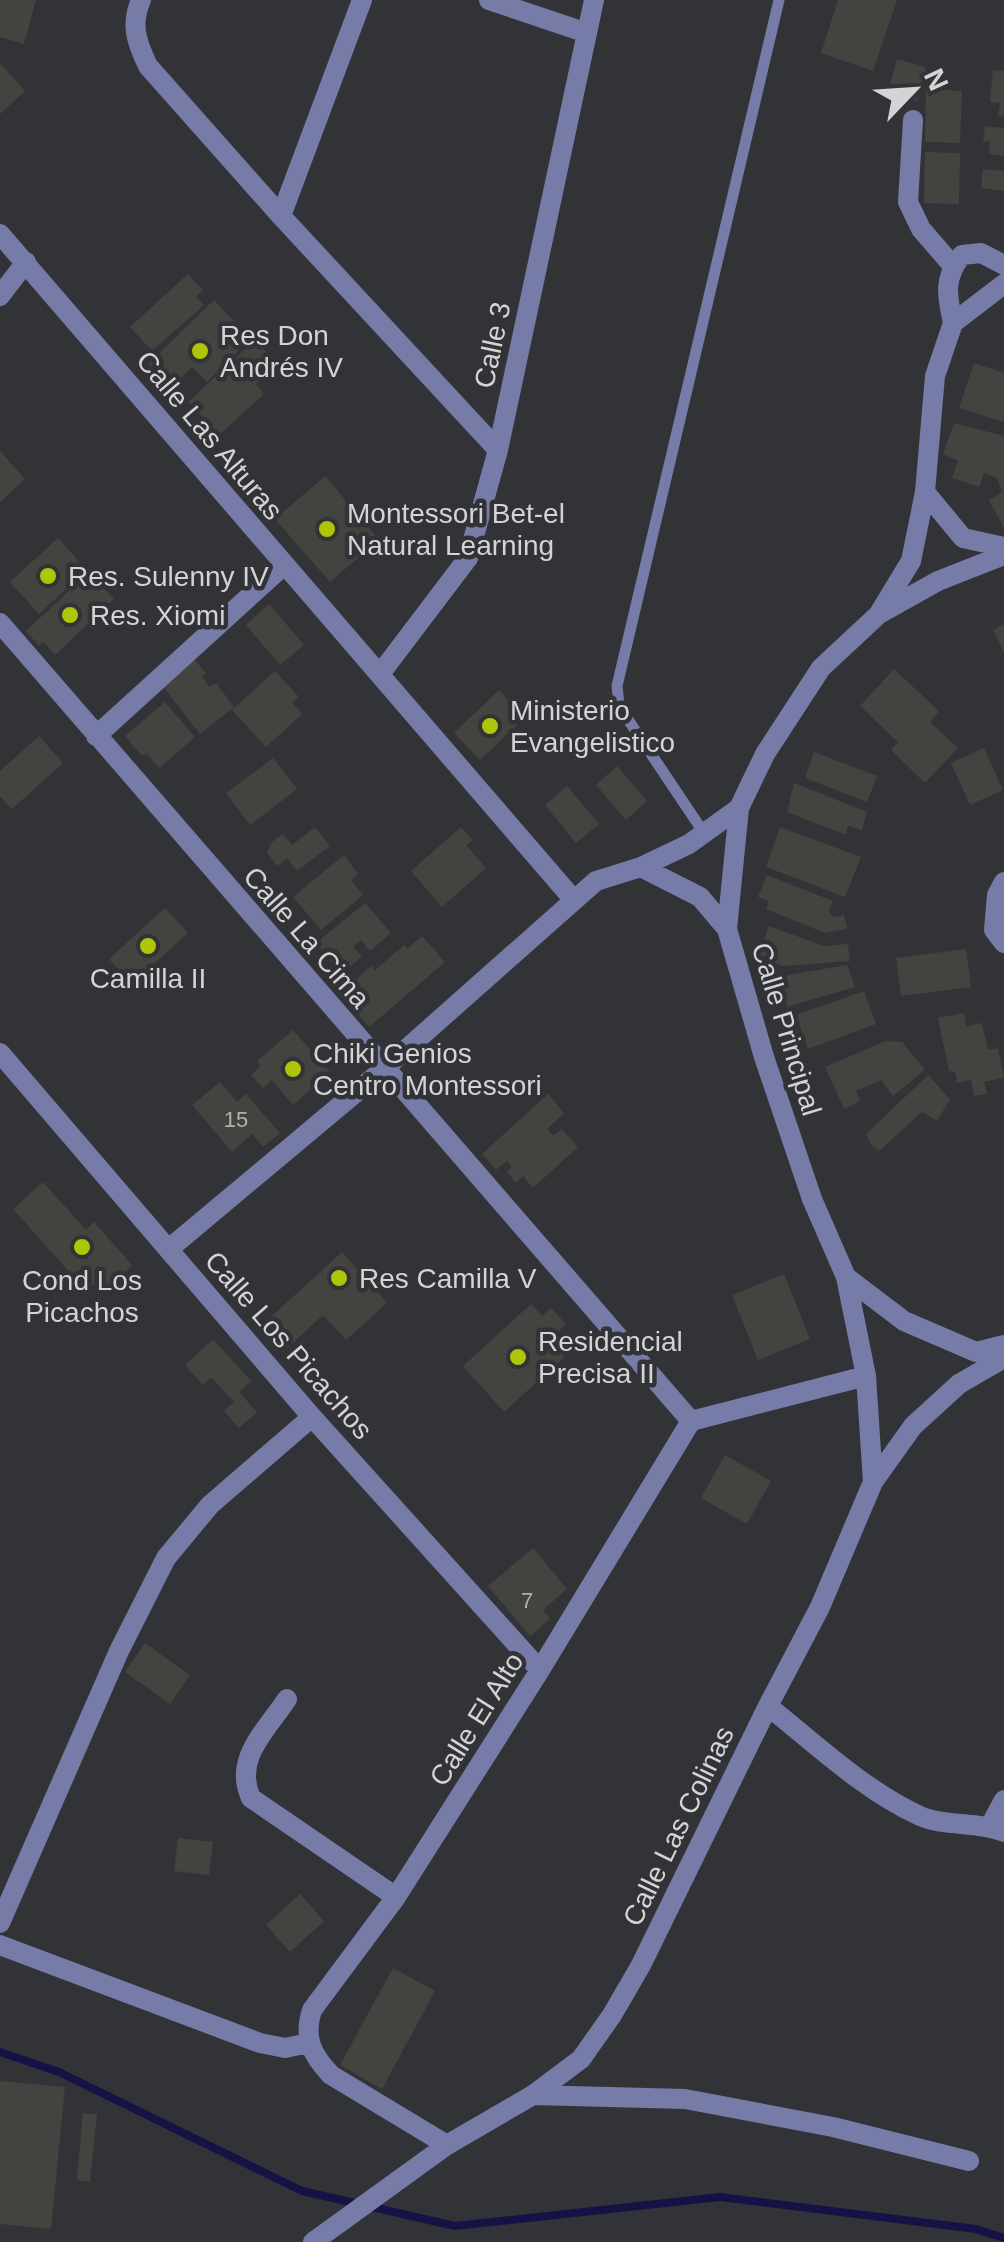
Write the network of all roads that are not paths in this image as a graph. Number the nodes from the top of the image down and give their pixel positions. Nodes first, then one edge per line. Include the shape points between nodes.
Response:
1 (141, 0) edge
2 (362, 0) edge
3 (489, 0) edge
4 (594, 0) edge
5 (779, 0) edge
6 (587, 33) junction
7 (913, 120) dead end
8 (281, 216) junction
9 (0, 234) edge
10 (26, 262) junction
11 (1004, 265) edge
12 (953, 266) junction
13 (1004, 284) edge
14 (0, 296) edge
15 (953, 323) junction
16 (498, 450) junction
17 (925, 492) junction
18 (1004, 547) edge
19 (1004, 555) edge
20 (284, 565) junction
21 (879, 614) junction
22 (0, 623) edge
23 (380, 674) junction
24 (96, 736) junction
25 (740, 808) junction
26 (704, 832) junction
27 (641, 867) junction
28 (1004, 882) edge
29 (574, 899) junction
30 (728, 928) junction
31 (1004, 943) edge
32 (3, 1063) edge
33 (384, 1068) junction
34 (170, 1248) junction
35 (846, 1277) junction
36 (1004, 1345) edge
37 (1004, 1358) edge
38 (866, 1376) junction
39 (312, 1417) junction
40 (691, 1422) junction
41 (874, 1482) junction
42 (540, 1670) junction
43 (287, 1699) dead end
44 (768, 1706) junction
45 (1004, 1800) edge
46 (997, 1829) edge
47 (396, 1897) junction
48 (0, 1923) edge
49 (0, 1945) edge
50 (309, 2042) junction
51 (533, 2095) junction
52 (447, 2145) junction
53 (969, 2161) dead end
54 (314, 2242) edge

1 - 8 street via 134,37 148,66
2 - 8 street
3 - 6 street
4 - 6 street, Calle 3
5 - 26 lane via 617,686 629,721
6 - 16 street, Calle 3
7 - 12 street via 908,202 920,229
8 - 16 street
9 - 10 street, Calle Las Alturas
10 - 14 street
10 - 20 street, Calle Las Alturas
11 - 12 street via 981,254 962,255
12 - 15 street via 946,289
13 - 15 street
15 - 17 street via 934,376
16 - 23 street, Calle 3 via 468,558
17 - 18 street via 963,538
17 - 21 street via 911,561
19 - 21 street, Calle Principal
20 - 23 street, Calle Las Alturas
20 - 24 street
21 - 25 street, Calle Principal via 821,668
22 - 24 street, Calle La Cima
23 - 29 street, Calle Las Alturas
24 - 33 street, Calle La Cima
25 - 26 street
25 - 30 street, Calle Principal
26 - 27 street
27 - 29 street via 596,881
27 - 30 street via 700,897
28 - 31 street via 996,895 994,930
29 - 33 street
30 - 35 street, Calle Principal via 776,1092
32 - 34 street, Calle Los Picachos
33 - 34 street
33 - 40 street, Calle La Cima
34 - 39 street, Calle Los Picachos
35 - 36 street, Calle Principal via 904,1321 976,1352
35 - 38 street
37 - 41 street, Calle Las Colinas via 960,1384 913,1426
38 - 40 street
38 - 41 street
39 - 42 street, Calle Los Picachos
39 - 48 street via 210,1505 166,1558 118,1651
40 - 42 street, Calle El Alto
41 - 44 street, Calle Las Colinas via 820,1608
42 - 47 street, Calle El Alto
43 - 47 street via 247,1758 251,1798
44 - 46 street via 852,1774 922,1818
44 - 51 street, Calle Las Colinas via 612,2015 582,2059
45 - 46 street
47 - 50 street, Calle El Alto via 312,2010
49 - 50 street via 260,2043 286,2048
50 - 52 street via 332,2075
51 - 52 street, Calle Las Colinas
51 - 53 street via 685,2099
52 - 54 street, Calle Las Colinas

